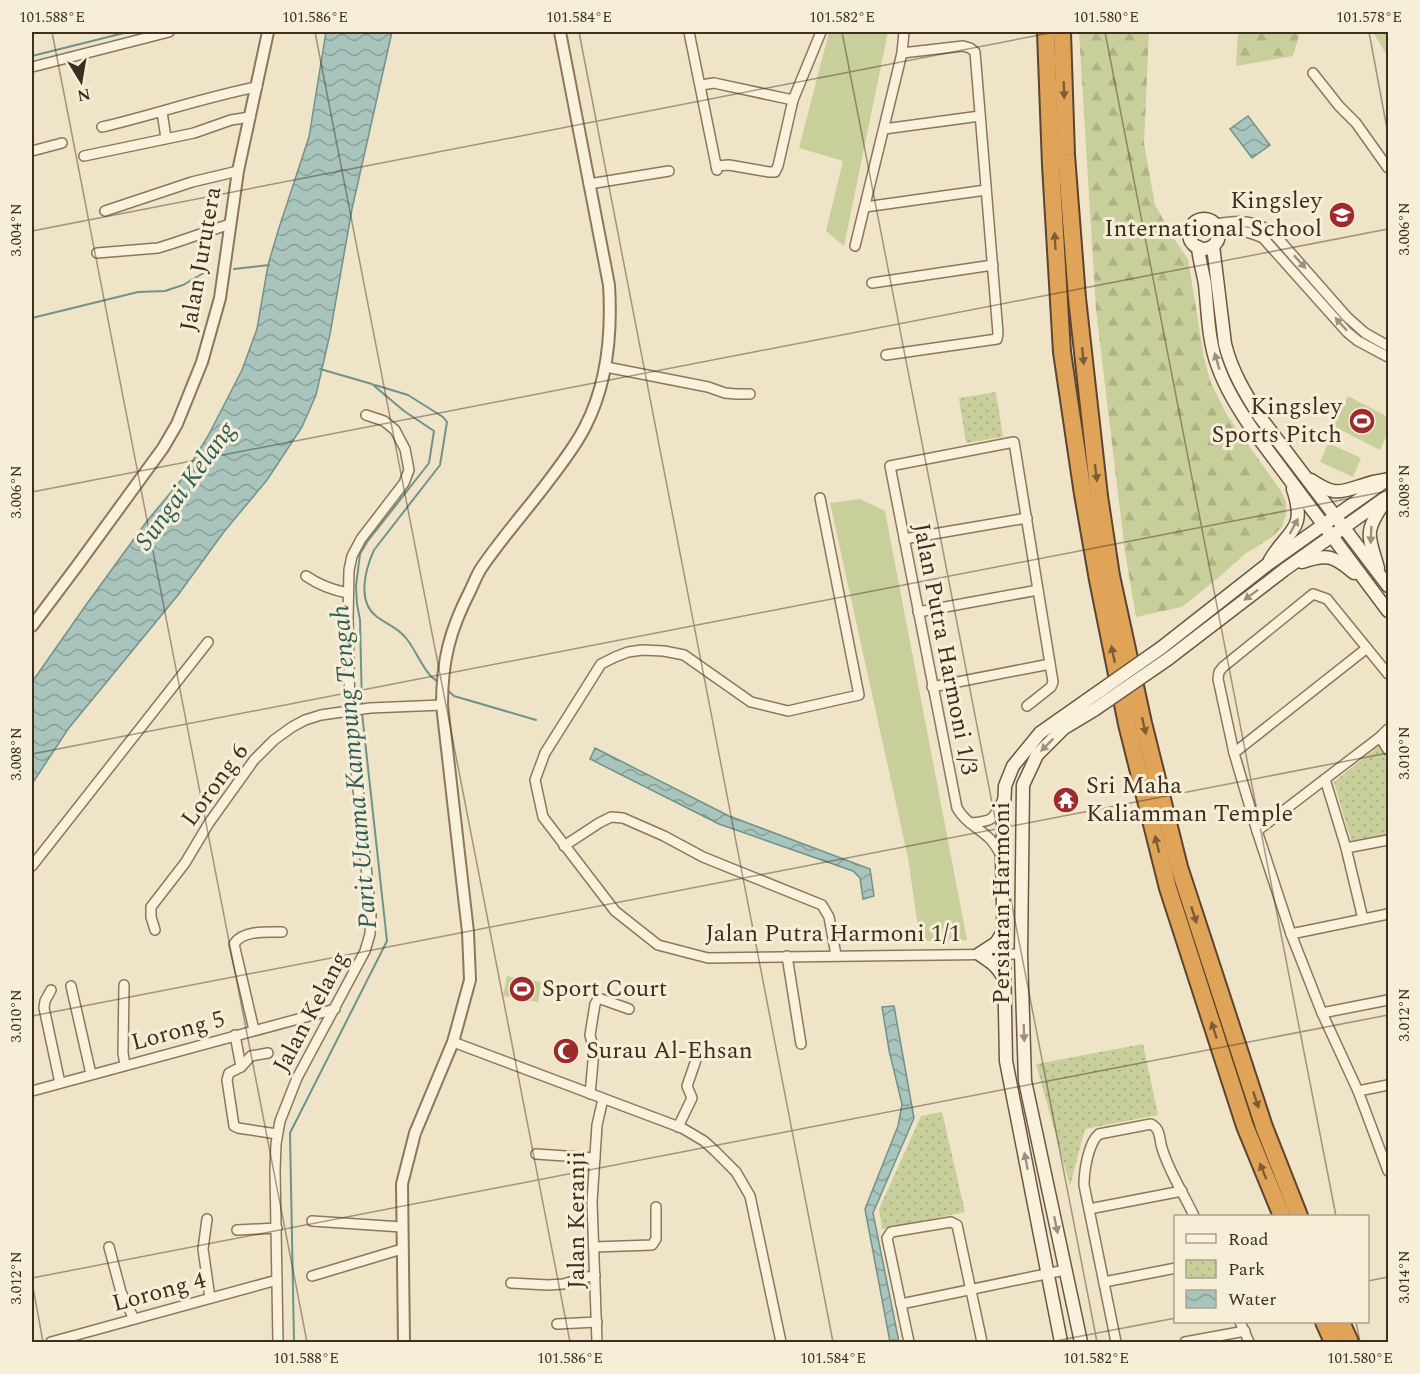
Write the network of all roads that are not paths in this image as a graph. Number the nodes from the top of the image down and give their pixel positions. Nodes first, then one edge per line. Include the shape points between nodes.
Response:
1 (169, 32) edge
2 (268, 32) edge
3 (560, 32) edge
4 (690, 32) edge
5 (821, 32) edge
6 (904, 32) edge
7 (1046, 32) edge
8 (1062, 32) edge
9 (902, 54) junction
10 (32, 67) edge
11 (1313, 73) dead end
12 (701, 85) junction
13 (257, 87) junction
14 (793, 100) junction
15 (162, 112) junction
16 (980, 116) junction
17 (250, 117) junction
18 (102, 127) dead end
19 (884, 129) junction
20 (166, 138) junction
21 (63, 143) dead end
22 (32, 151) edge
23 (84, 156) dead end
24 (1389, 168) edge
25 (238, 171) junction
26 (669, 171) dead end
27 (589, 184) junction
28 (986, 190) junction
29 (865, 207) junction
30 (105, 211) dead end
31 (230, 224) junction
32 (1217, 228) junction
33 (855, 246) dead end
34 (1213, 246) junction
35 (1198, 248) junction
36 (97, 253) dead end
37 (993, 265) junction
38 (872, 283) dead end
39 (1389, 346) edge
40 (886, 355) dead end
41 (1389, 357) edge
42 (606, 367) junction
43 (750, 394) dead end
44 (366, 415) dead end
45 (1305, 476) junction
46 (1389, 479) edge
47 (1291, 481) junction
48 (1389, 496) edge
49 (820, 498) dead end
50 (1335, 517) junction
51 (1027, 518) junction
52 (1324, 525) junction
53 (1344, 528) junction
54 (1332, 536) junction
55 (904, 539) junction
56 (1268, 564) junction
57 (1284, 570) junction
58 (306, 576) dead end
59 (1385, 582) edge
60 (1369, 585) junction
61 (1038, 590) junction
62 (348, 593) junction
63 (1389, 611) edge
64 (918, 612) junction
65 (32, 626) edge
66 (208, 642) dead end
67 (1367, 648) junction
68 (1050, 664) junction
69 (1389, 674) edge
70 (932, 687) junction
71 (442, 705) junction
72 (1090, 705) junction
73 (1027, 706) dead end
74 (353, 710) junction
75 (1389, 729) edge
76 (1380, 737) junction
77 (1389, 750) edge
78 (1234, 753) junction
79 (1325, 779) junction
80 (1004, 796) junction
81 (970, 823) junction
82 (1257, 831) junction
83 (1389, 840) edge
84 (564, 846) junction
85 (1346, 848) junction
86 (1002, 857) junction
87 (32, 866) edge
88 (1389, 915) edge
89 (1363, 919) junction
90 (155, 930) dead end
91 (282, 932) dead end
92 (1002, 932) junction
93 (1291, 934) junction
94 (979, 954) junction
95 (1003, 954) junction
96 (1021, 954) junction
97 (836, 955) junction
98 (787, 956) junction
99 (1005, 981) junction
100 (124, 985) dead end
101 (71, 986) dead end
102 (51, 990) dead end
103 (1389, 1000) edge
104 (335, 1009) junction
105 (629, 1009) dead end
106 (1322, 1013) junction
107 (254, 1030) junction
108 (235, 1035) junction
109 (453, 1042) junction
110 (801, 1044) dead end
111 (268, 1053) dead end
112 (696, 1060) dead end
113 (125, 1065) junction
114 (241, 1067) junction
115 (91, 1074) junction
116 (60, 1083) junction
117 (1389, 1085) edge
118 (32, 1091) edge
119 (1358, 1091) junction
120 (590, 1094) junction
121 (603, 1099) junction
122 (678, 1127) junction
123 (277, 1134) junction
124 (536, 1154) dead end
125 (595, 1158) junction
126 (1386, 1158) edge
127 (1389, 1170) edge
128 (1182, 1191) junction
129 (656, 1207) dead end
130 (1089, 1209) junction
131 (1194, 1215) edge
132 (1282, 1215) edge
133 (1299, 1215) edge
134 (207, 1219) dead end
135 (312, 1221) dead end
136 (402, 1227) junction
137 (277, 1228) junction
138 (237, 1230) dead end
139 (109, 1247) dead end
140 (594, 1247) junction
141 (402, 1249) junction
142 (1174, 1268) edge
143 (1065, 1269) junction
144 (1047, 1273) junction
145 (595, 1275) junction
146 (312, 1276) dead end
147 (278, 1280) junction
148 (1104, 1282) junction
149 (511, 1283) dead end
150 (971, 1289) junction
151 (210, 1298) junction
152 (901, 1304) junction
153 (134, 1319) junction
154 (597, 1322) junction
155 (1241, 1323) edge
156 (1324, 1323) edge
157 (1341, 1323) edge
158 (557, 1324) dead end
159 (1245, 1331) junction
160 (51, 1342) edge
161 (278, 1342) edge
162 (404, 1342) edge
163 (597, 1342) edge
164 (782, 1342) edge
165 (909, 1342) edge
166 (982, 1342) edge
167 (1061, 1342) edge
168 (1081, 1342) edge
169 (1116, 1342) edge
170 (1185, 1342) edge
171 (1249, 1342) edge
172 (1333, 1342) edge
173 (1350, 1342) edge

1 - 10 street
2 - 13 street, Jalan Jurutera
3 - 27 street
4 - 12 street
5 - 14 street
6 - 9 street
132 -> 7 highway via 1245,1126 1168,888 1127,724 1098,580 1062,352
8 -> 133 highway via 1077,298 1112,576 1179,867 1264,1127
9 - 16 street via 970,48 975,52
9 - 19 street
11 - 24 street
12 - 14 street via 714,83
12 - 14 street via 717,168 729,165 775,172
13 - 15 street
13 - 17 street, Jalan Jurutera
15 - 18 street
15 - 20 street
16 - 19 street
16 - 28 street
17 - 20 street
17 - 25 street, Jalan Jurutera
19 - 29 street
20 - 23 street
21 - 22 street
25 - 30 street
25 - 31 street, Jalan Jurutera
26 - 27 street
27 - 42 street via 609,285
28 - 29 street
28 - 37 street
29 - 33 street
31 - 36 street via 158,248
31 - 65 street, Jalan Jurutera via 220,298 202,362 177,424
32 - 34 main road via 1218,238
32 - 35 main road via 1209,219 1194,222 1189,236
32 -> 39 street via 1244,221 1265,227 1347,317
41 -> 32 street via 1347,332 1263,238
34 - 35 main road
34 - 45 main road via 1225,344 1237,379
47 -> 35 main road via 1242,414 1217,366
37 - 38 street
37 - 40 street via 997,339
42 - 43 street via 725,393
42 - 71 street via 593,411 579,438 482,568 452,629
44 - 62 street, Jalan Kelang via 395,430 405,449 409,470 404,483 352,556
45 - 46 main road via 1333,492
45 - 50 main road
46 - 50 main road, Persiaran Harmoni
47 - 52 main road
56 -> 47 main road via 1297,525 1298,506
48 - 53 main road, Persiaran Harmoni
48 -> 59 main road via 1375,516 1369,537
49 - 84 street, Jalan Putra Harmoni 1/1 via 859,694 788,711 751,702 684,655 642,650 601,664 545,753 535,780 543,817
50 - 52 main road, Persiaran Harmoni
50 - 53 main road
51 - 55 street
51 - 55 street, Jalan Putra Harmoni 1/3 via 1014,442 890,466
51 - 61 street
52 - 54 main road
52 - 56 main road, Persiaran Harmoni
53 - 54 main road, Persiaran Harmoni
53 - 59 main road
54 - 57 main road, Persiaran Harmoni
54 - 60 main road
55 - 64 street, Jalan Putra Harmoni 1/3
56 - 72 main road, Persiaran Harmoni, bridge
57 - 60 main road via 1318,556 1328,557
57 -> 72 main road, Persiaran Harmoni, bridge via 1168,659
58 - 62 street
60 - 63 main road
61 - 64 street
61 - 68 street
62 - 74 street, Jalan Kelang
64 - 70 street, Jalan Putra Harmoni 1/3
66 - 87 street
67 - 69 street
67 - 78 street
67 - 78 street via 1327,599 1312,594 1219,672
68 - 70 street
68 - 73 street via 1051,687
70 - 81 street, Jalan Putra Harmoni 1/3 via 957,808
71 - 74 street, Lorong 6
71 - 109 street via 470,980
72 - 80 main road, Persiaran Harmoni via 1040,733 1013,766
72 -> 96 main road, Persiaran Harmoni via 1037,755 1023,785
74 - 90 street, Lorong 6 via 321,715 291,727 254,760 152,907
74 - 104 street, Jalan Kelang via 370,934
75 - 76 street
76 - 77 street
76 - 79 street
78 - 82 street
79 - 82 street
79 - 85 street
80 - 81 street, Persiaran Harmoni via 990,820
80 - 86 main road, Persiaran Harmoni
81 - 86 street, Jalan Putra Harmoni 1/3 via 989,837
82 - 93 street
83 - 85 street
84 - 97 street via 598,823 611,817 623,818 703,857 822,905 829,917
84 - 98 street, Jalan Putra Harmoni 1/1 via 615,911 658,945 708,958
85 - 89 street
86 - 92 main road, Persiaran Harmoni
88 - 89 street
89 - 93 street
91 - 107 street via 244,936 234,944
92 - 94 main road via 996,943
92 - 95 main road, Persiaran Harmoni
93 - 106 street
94 - 95 street, Jalan Putra Harmoni 1/1
94 - 97 street, Jalan Putra Harmoni 1/1
94 - 99 main road via 993,962
95 - 96 street, Jalan Putra Harmoni 1/1
95 - 99 main road, Persiaran Harmoni
96 -> 143 main road, Persiaran Harmoni via 1025,1081
97 - 98 street, Jalan Putra Harmoni 1/1
98 - 110 street
144 -> 99 main road, Persiaran Harmoni via 1006,1061
100 - 113 street
101 - 115 street
102 - 116 street via 44,1008
103 - 106 street
104 - 107 street, Lorong 5
104 - 123 street, Jalan Kelang via 297,1078
105 - 120 street via 601,999 595,1004 590,1035 594,1051
106 - 119 street
107 - 108 street, Lorong 5
108 - 113 street, Lorong 5
108 - 114 street
109 - 120 street
109 - 136 street via 416,1133 402,1184
111 - 114 street via 251,1056
112 - 122 street via 687,1086 692,1098
113 - 115 street, Lorong 5
114 - 123 street via 227,1076 234,1126
115 - 116 street, Lorong 5
116 - 118 street, Lorong 5
117 - 119 street
119 - 126 street
120 - 121 street
121 - 122 street
121 - 125 street, Jalan Keranji
122 - 164 street via 715,1151 736,1172 750,1196
123 - 137 street, Jalan Kelang
124 - 125 street
125 - 140 street, Jalan Keranji
126 - 127 street
128 - 130 street
128 - 130 street via 1162,1150 1157,1128 1151,1124 1099,1134 1092,1142 1084,1176
128 - 131 street
129 - 140 street via 656,1239 652,1245
130 - 148 street
134 - 151 street via 203,1249
135 - 136 street
136 - 141 street
137 - 138 street
137 - 147 street, Jalan Kelang
139 - 153 street via 121,1292
140 - 145 street, Jalan Keranji
141 - 146 street
141 - 162 street
142 - 148 street
143 - 144 street
143 - 168 main road, Persiaran Harmoni
144 - 150 street
144 - 167 main road, Persiaran Harmoni
145 - 149 street via 563,1284
145 - 154 street, Jalan Keranji
147 - 151 street, Lorong 4
147 - 161 street, Jalan Kelang
148 - 169 street
150 - 152 street
150 - 152 street via 954,1222 891,1232 887,1238
150 - 166 street
151 - 153 street, Lorong 4
152 - 165 street
153 - 160 street, Lorong 4
154 - 158 street
154 - 163 street, Jalan Keranji
155 - 159 street
156 - 172 highway
157 - 173 highway
159 - 170 street
159 - 171 street

